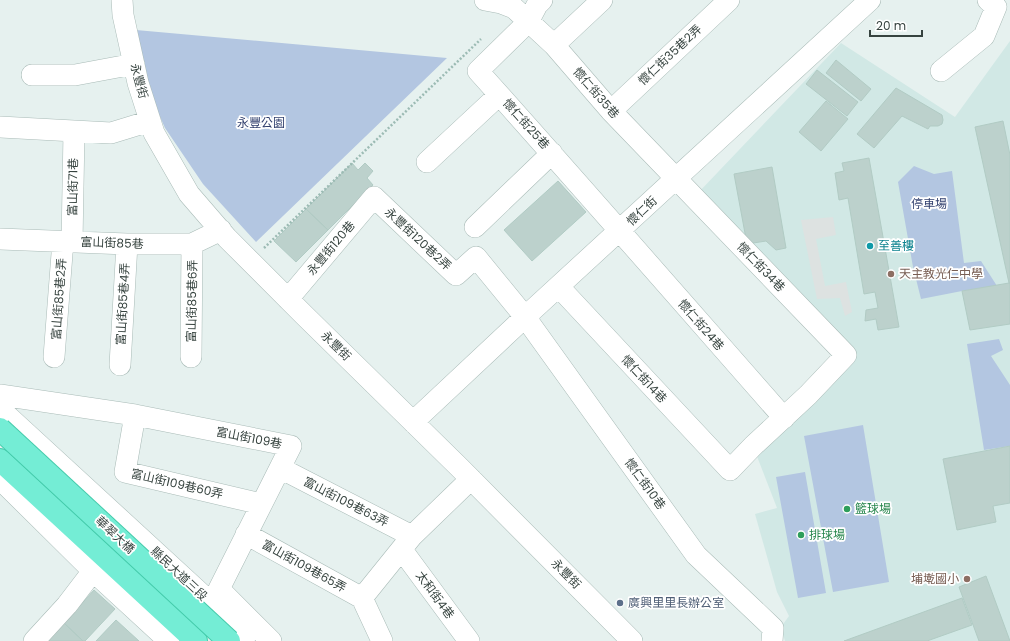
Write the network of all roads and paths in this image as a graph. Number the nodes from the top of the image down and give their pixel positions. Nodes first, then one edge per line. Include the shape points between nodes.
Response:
1 (122, 0) edge
2 (542, 0) edge
3 (602, 0) edge
4 (729, 0) edge
5 (870, 0) edge
6 (995, 2) edge
7 (506, 7) edge
8 (485, 35) dead end
9 (554, 45) junction
10 (134, 64) junction
11 (941, 71) dead end
12 (32, 75) dead end
13 (499, 95) junction
14 (611, 111) junction
15 (150, 121) junction
16 (0, 126) edge
17 (74, 132) junction
18 (552, 153) junction
19 (426, 162) dead end
20 (676, 179) junction
21 (374, 197) joint
22 (475, 227) dead end
23 (221, 230) junction
24 (619, 232) junction
25 (0, 239) edge
26 (68, 241) junction
27 (127, 244) junction
28 (192, 244) junction
29 (251, 261) junction
30 (559, 287) junction
31 (288, 299) junction
32 (525, 317) junction
33 (54, 357) dead end
34 (191, 358) dead end
35 (120, 365) dead end
36 (0, 395) edge
37 (0, 409) edge
38 (135, 415) junction
39 (784, 418) junction
40 (413, 422) junction
41 (0, 429) edge
42 (0, 460) edge
43 (280, 468) junction
44 (0, 479) edge
45 (471, 479) junction
46 (262, 504) junction
47 (246, 534) junction
48 (407, 543) junction
49 (93, 571) junction
50 (362, 598) junction
51 (34, 641) edge
52 (168, 641) edge
53 (196, 641) edge
54 (229, 641) edge
55 (252, 641) edge
56 (271, 641) edge
57 (382, 641) edge
58 (469, 641) edge
59 (632, 641) edge
60 (772, 641) edge

1 - 10 street, 永豐街
2 - 7 street via 538,6
3 - 9 street
4 - 14 street, 懷仁街35巷2弄
5 - 20 street, 懷仁街
6 - 11 street via 984,36
7 - 9 street, 懷仁街35巷
7 - 13 street, 懷仁街25巷 via 478,71
8 - 29 path
9 - 14 street, 懷仁街35巷
10 - 12 street via 75,75
10 - 15 street, 永豐街
13 - 18 street, 懷仁街25巷
13 - 19 street
14 - 20 street, 懷仁街35巷
15 - 17 street via 111,133
15 - 23 street, 永豐街 via 154,133 190,194
16 - 17 street
17 - 26 street, 富山街71巷
18 - 22 street
18 - 24 street, 懷仁街25巷
20 - 24 street, 懷仁街
20 - 39 street, 懷仁街34巷 via 846,355
21 - 31 street, 永豐街120巷
21 - 32 street, 永豐街120巷2弄 via 456,275 476,257
23 - 28 street, 富山街85巷
23 - 29 street, 永豐街
24 - 30 street, 懷仁街
24 - 39 street, 懷仁街24巷
25 - 26 street, 富山街85巷
26 - 27 street, 富山街85巷
26 - 33 street, 富山街85巷2弄
27 - 28 street, 富山街85巷
27 - 35 street, 富山街85巷4弄
28 - 34 street, 富山街85巷6弄
29 - 31 street, 永豐街
30 - 32 street, 懷仁街
30 - 39 street, 懷仁街14巷 via 730,470
31 - 40 street, 永豐街
32 - 40 street, 懷仁街
32 - 60 street, 懷仁街10巷 via 696,554 773,628
36 - 38 street, 富山街109巷
37 - 55 street, 縣民大道三段
38 - 43 street, 富山街109巷 via 290,446
38 - 46 street, 富山街109巷60弄 via 125,472
40 - 45 street, 永豐街
41 - 54 highway, 華翠大橋, bridge
42 - 53 highway, 華翠大橋
43 - 46 street, 富山街109巷
43 - 48 street, 富山街109巷63弄
44 - 49 street
45 - 48 street
45 - 59 street, 永豐街
46 - 47 street, 富山街109巷
47 - 50 street, 富山街109巷65弄
47 - 56 street, 富山街109巷 via 219,589
48 - 50 street
48 - 58 street, 太和街4巷
49 - 51 street via 67,605
49 - 52 street
50 - 57 street

